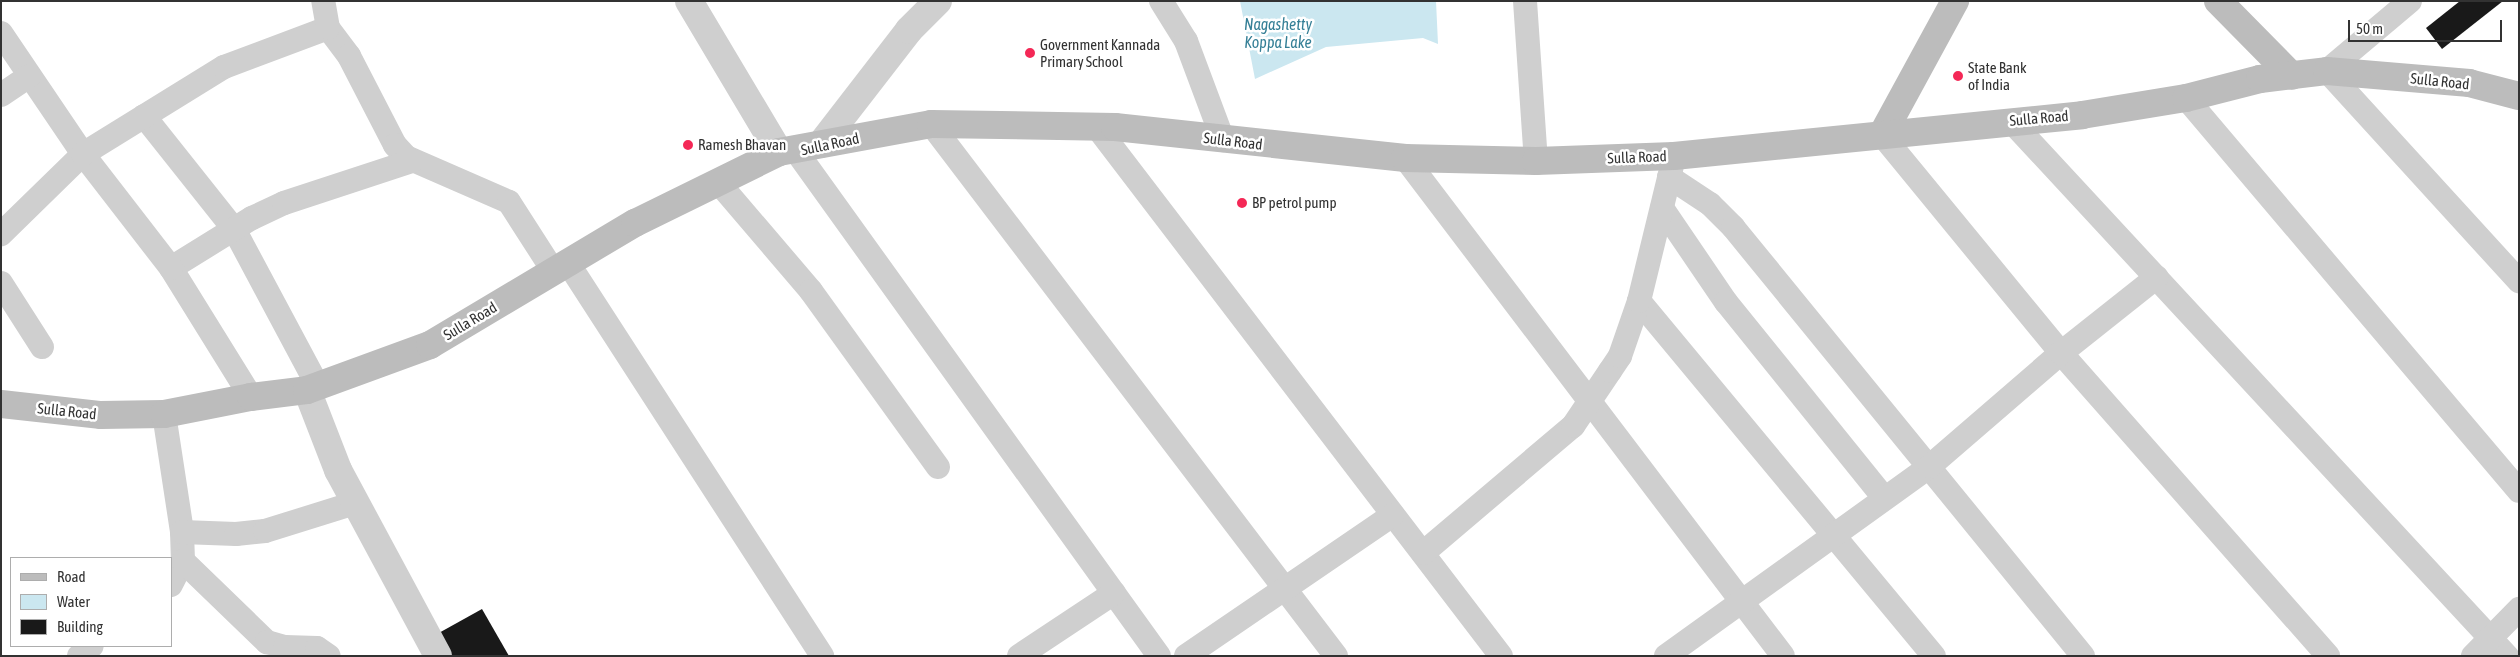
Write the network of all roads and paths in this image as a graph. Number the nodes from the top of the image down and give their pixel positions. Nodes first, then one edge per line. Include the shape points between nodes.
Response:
1 (323, 1) edge
2 (689, 1) edge
3 (938, 1) edge
4 (1161, 1) edge
5 (1525, 1) edge
6 (1955, 1) edge
7 (2218, 1) edge
8 (2410, 1) edge
9 (328, 28) junction
10 (1, 33) edge
11 (2327, 71) junction
12 (29, 76) junction
13 (2292, 76) junction
14 (1, 95) edge
15 (2519, 96) edge
16 (2186, 98) junction
17 (144, 116) junction
18 (2011, 121) junction
19 (931, 124) junction
20 (1096, 126) junction
21 (1882, 135) junction
22 (1222, 140) junction
23 (799, 149) junction
24 (83, 154) junction
25 (1405, 158) junction
26 (412, 161) junction
27 (1536, 161) junction
28 (1672, 166) junction
29 (718, 182) junction
30 (1662, 208) junction
31 (234, 229) junction
32 (1, 234) edge
33 (561, 267) junction
34 (171, 268) junction
35 (2157, 277) junction
36 (2519, 281) edge
37 (1, 282) edge
38 (1639, 301) junction
39 (42, 347) dead end
40 (2061, 353) junction
41 (312, 388) junction
42 (251, 396) junction
43 (1589, 401) junction
44 (1, 404) edge
45 (164, 414) junction
46 (1930, 466) junction
47 (938, 467) dead end
48 (2519, 491) edge
49 (1884, 498) junction
50 (355, 503) junction
51 (1394, 515) junction
52 (182, 532) junction
53 (1834, 534) junction
54 (1423, 553) junction
55 (183, 561) junction
56 (172, 583) edge
57 (1284, 588) junction
58 (1114, 593) junction
59 (1740, 601) junction
60 (2519, 609) edge
61 (91, 647) edge
62 (2499, 647) edge
63 (79, 656) edge
64 (329, 656) edge
65 (438, 656) edge
66 (822, 656) edge
67 (1019, 656) edge
68 (1159, 656) edge
69 (1186, 656) edge
70 (1336, 656) edge
71 (1501, 656) edge
72 (1666, 656) edge
73 (1783, 656) edge
74 (1934, 656) edge
75 (2083, 656) edge
76 (2328, 656) edge
77 (2473, 656) edge

1 - 9 street
2 - 23 street
3 - 23 street
4 - 22 street via 1186,40
5 - 27 street
6 - 21 main road
7 - 13 main road
8 - 11 street
9 - 17 street via 224,67
9 - 26 street via 349,56 395,145
10 - 12 street
11 - 13 main road, Sulla Road
11 - 15 main road, Sulla Road via 2469,83
11 - 36 street
12 - 14 street
12 - 24 street
13 - 16 main road, Sulla Road via 2260,79
16 - 18 main road, Sulla Road via 2082,115
16 - 48 street
17 - 24 street
17 - 31 street
18 - 21 main road, Sulla Road
18 - 35 street
19 - 20 main road, Sulla Road
19 - 23 main road, Sulla Road
19 - 57 street
20 - 22 main road, Sulla Road
20 - 51 street
21 - 28 main road, Sulla Road
21 - 40 street
22 - 25 main road, Sulla Road
23 - 29 main road, Sulla Road
23 - 58 street
24 - 32 street
24 - 34 street
25 - 27 main road, Sulla Road
25 - 43 street
26 - 31 street via 284,203
26 - 33 street via 509,202
27 - 28 main road, Sulla Road
28 - 30 street
28 - 46 street via 1733,227
29 - 33 main road, Sulla Road via 635,223
29 - 47 street via 812,291
30 - 38 street
30 - 49 street via 1726,302
31 - 34 street
31 - 41 street
33 - 41 main road, Sulla Road via 430,344
33 - 66 street
34 - 42 street
35 - 40 street
35 - 62 street
37 - 39 street
38 - 43 street via 1620,356
38 - 53 street
40 - 46 street
40 - 76 street
41 - 42 main road, Sulla Road
41 - 50 street via 338,470
42 - 45 main road, Sulla Road
43 - 54 street via 1573,426
43 - 59 street
44 - 45 main road, Sulla Road via 101,415
45 - 52 street
46 - 49 street
46 - 75 street
49 - 53 street
50 - 52 street via 265,531 236,534
50 - 65 street
51 - 54 street
51 - 57 street
52 - 55 street
53 - 59 street
53 - 74 street
54 - 71 street
55 - 56 street
55 - 64 street via 268,642 285,647 317,648
57 - 69 street
57 - 70 street
58 - 67 street
58 - 68 street
59 - 72 street
59 - 73 street
60 - 62 street
61 - 63 street
62 - 77 street

